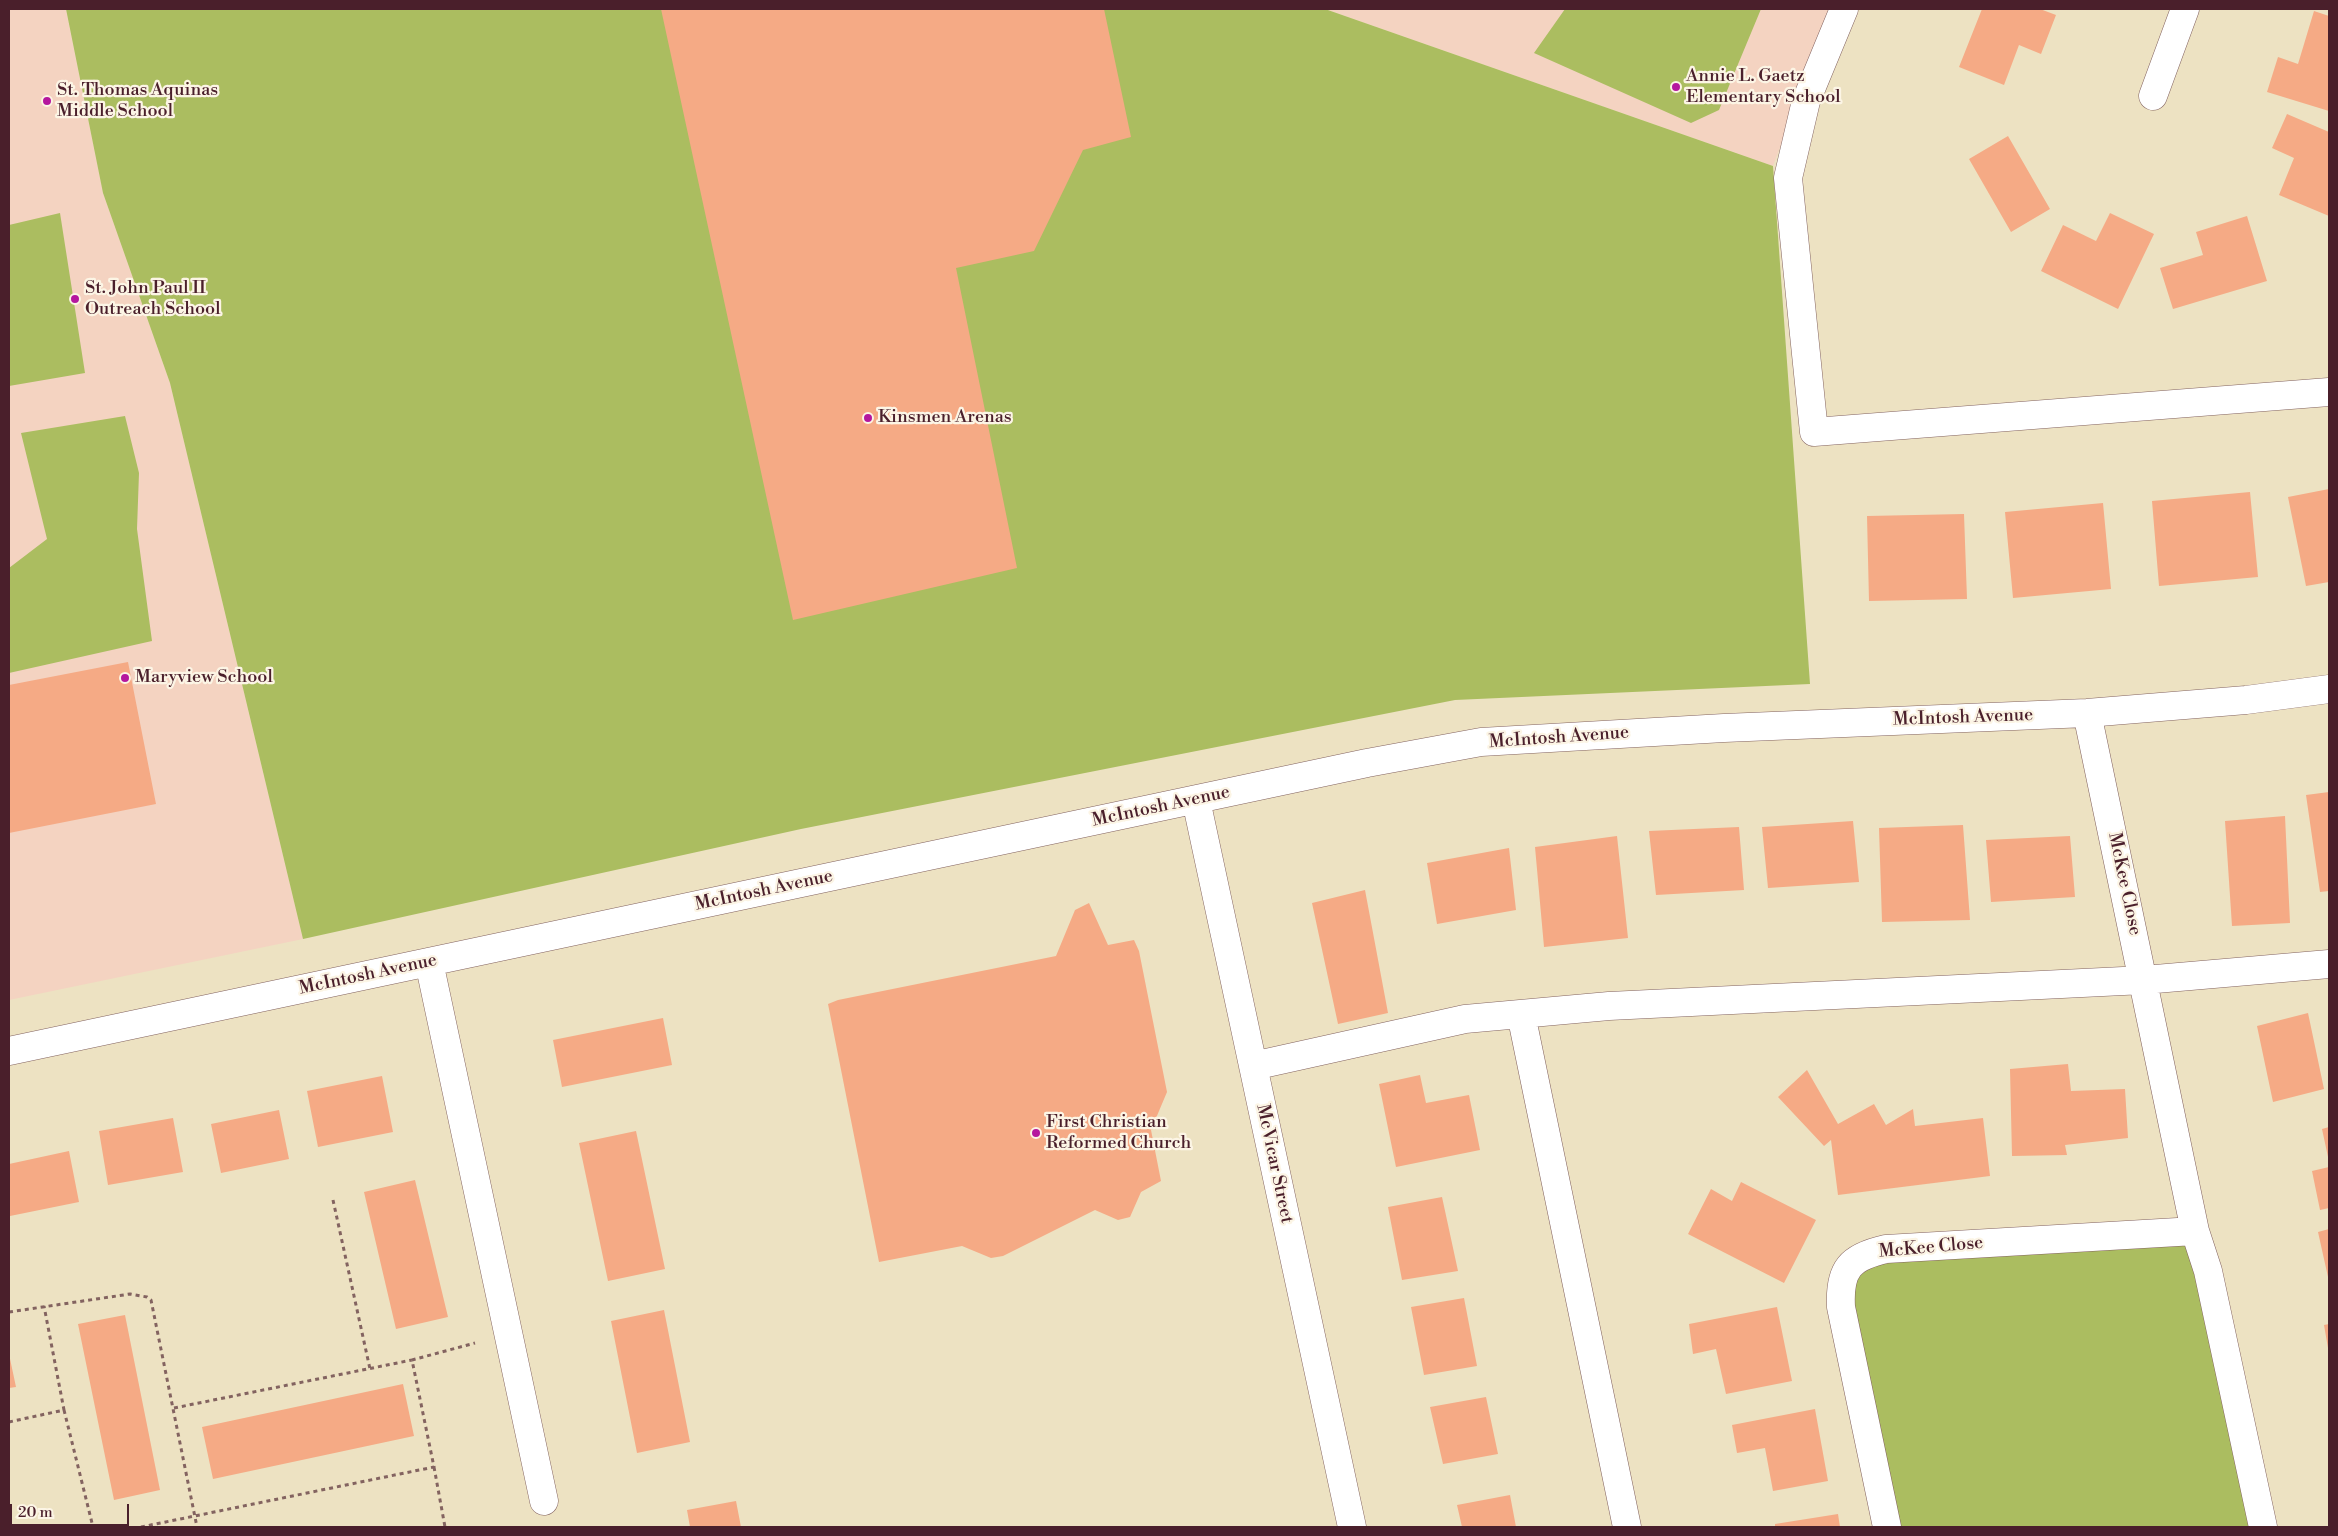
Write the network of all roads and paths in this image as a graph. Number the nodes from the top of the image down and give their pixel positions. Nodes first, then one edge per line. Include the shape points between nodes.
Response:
1 (1844, 9) edge
2 (2185, 9) edge
3 (2153, 96) dead end
4 (2329, 392) edge
5 (2329, 689) edge
6 (2087, 713) junction
7 (1196, 800) junction
8 (429, 962) junction
9 (2329, 964) edge
10 (2144, 980) junction
11 (1521, 1014) junction
12 (9, 1051) edge
13 (1253, 1066) junction
14 (333, 1200) dead end
15 (2196, 1231) junction
16 (44, 1306) junction
17 (9, 1312) edge
18 (476, 1343) dead end
19 (412, 1360) junction
20 (370, 1369) junction
21 (174, 1408) junction
22 (64, 1410) junction
23 (9, 1422) edge
24 (434, 1467) junction
25 (544, 1501) dead end
26 (195, 1515) junction
27 (93, 1527) edge
28 (141, 1527) edge
29 (197, 1527) edge
30 (444, 1527) edge
31 (1352, 1527) edge
32 (1627, 1527) edge
33 (1887, 1527) edge
34 (2263, 1527) edge

1 - 4 street via 1806,101 1788,178 1814,432
2 - 3 street
5 - 6 street, McIntosh Avenue via 2246,700
6 - 7 street, McIntosh Avenue via 1734,727 1481,742
6 - 10 street, McKee Close
7 - 8 street, McIntosh Avenue
7 - 13 street, McVicar Street
8 - 12 street, McIntosh Avenue
8 - 25 street
9 - 10 street
10 - 11 street via 1609,1006
10 - 15 street, McKee Close
11 - 13 street via 1465,1018
11 - 32 street
13 - 31 street, McVicar Street
14 - 20 path
15 - 33 street, McKee Close via 1886,1249 1868,1253 1852,1262 1843,1276 1841,1307
15 - 34 street, McKee Close via 2208,1271
16 - 17 path
16 - 21 path via 130,1294 152,1300
16 - 22 path
18 - 19 path
19 - 20 path
19 - 24 path
20 - 21 path
21 - 26 path
22 - 23 path
22 - 27 path
24 - 26 path
24 - 30 path
26 - 28 path
26 - 29 path

